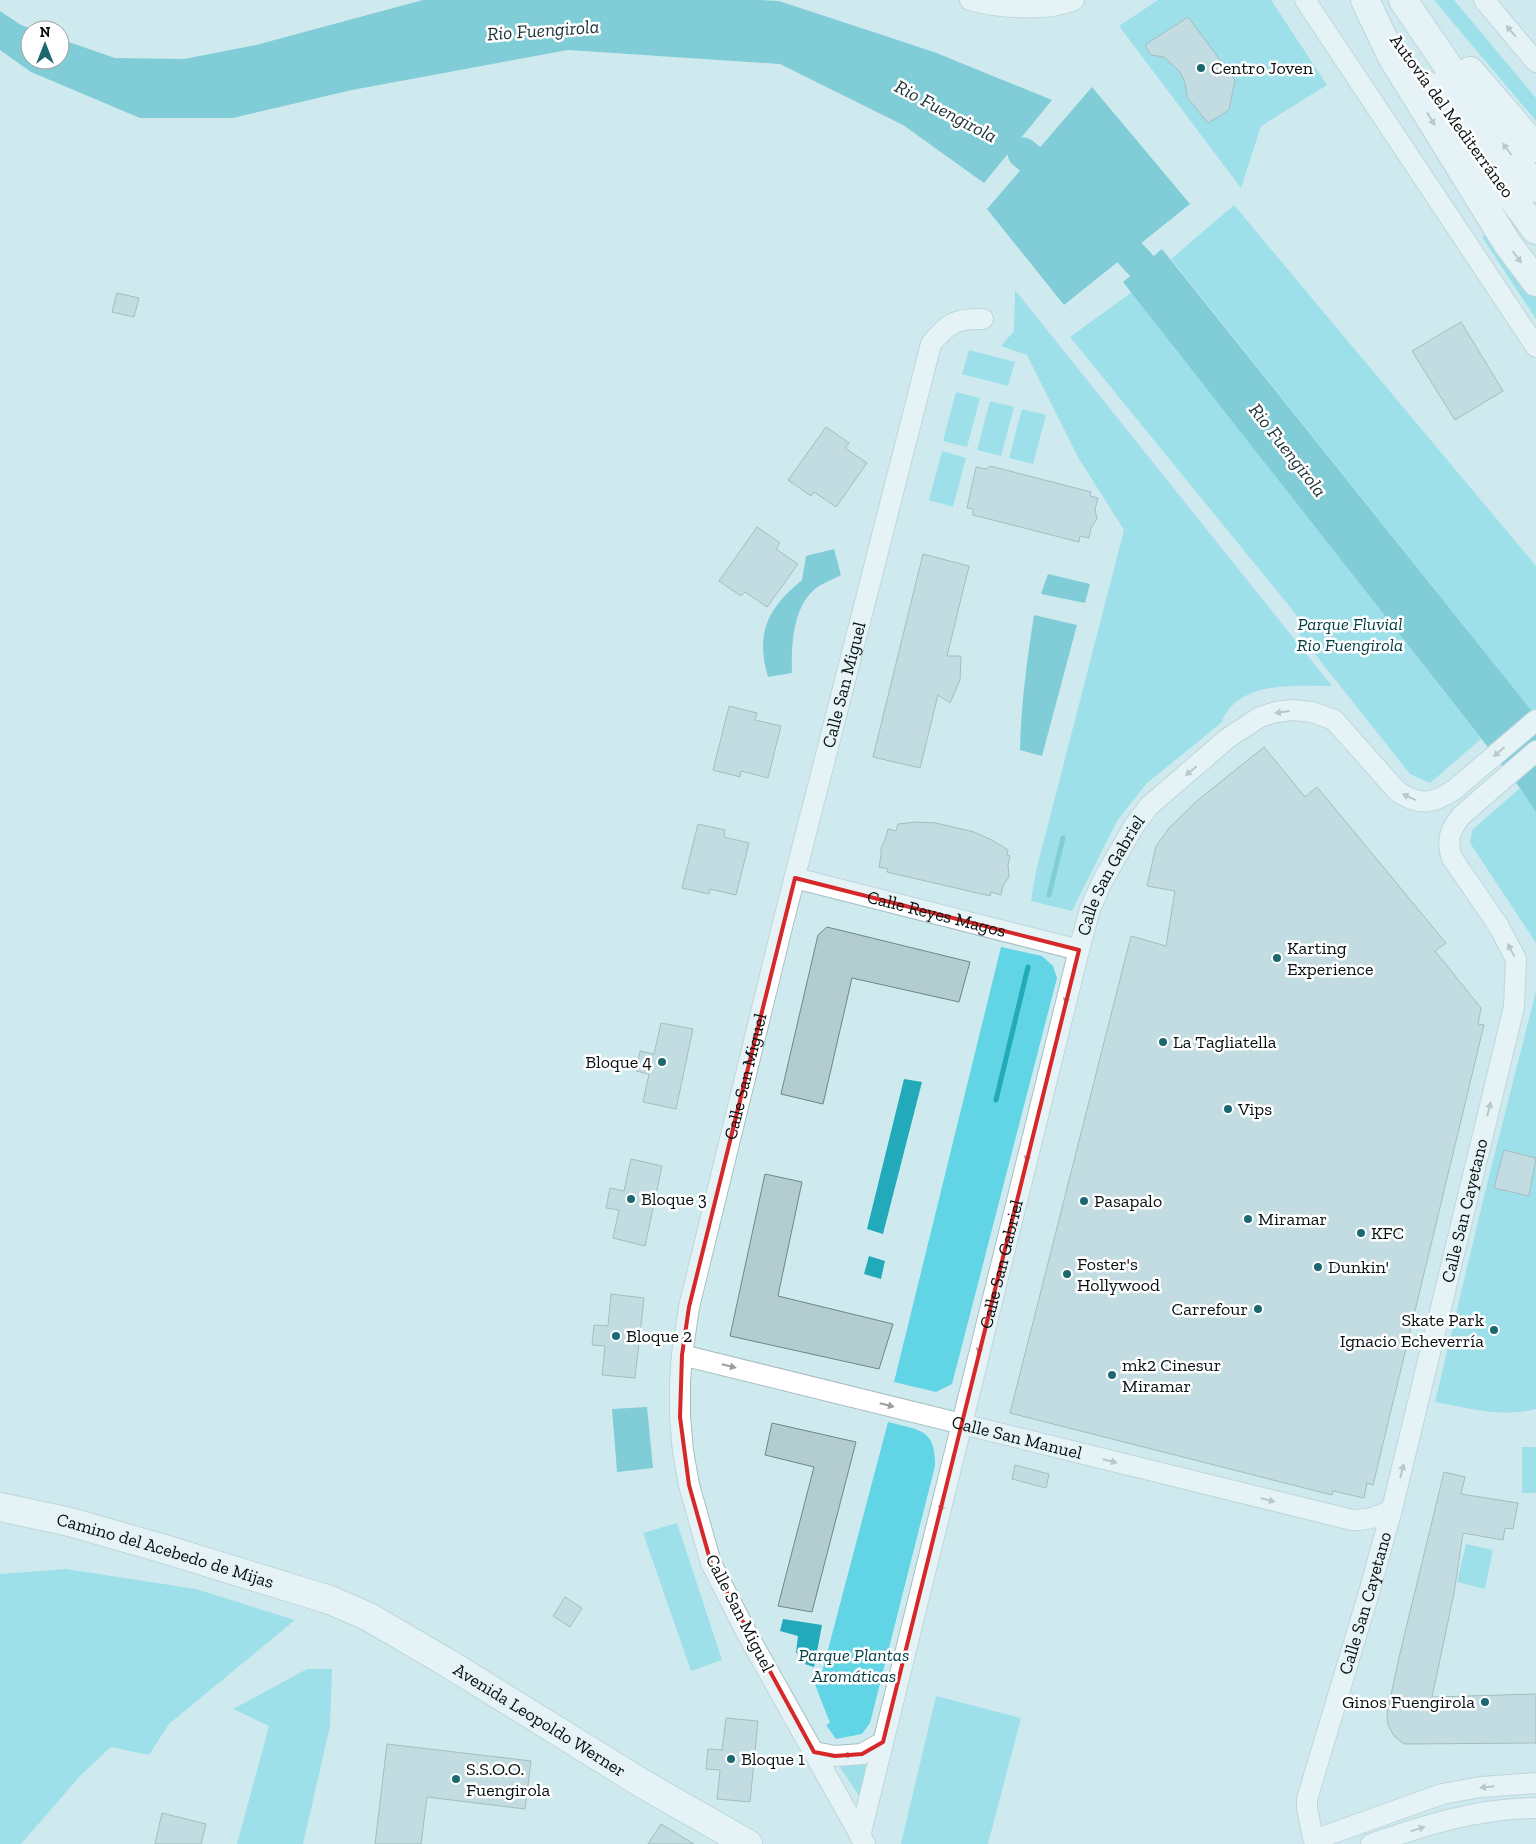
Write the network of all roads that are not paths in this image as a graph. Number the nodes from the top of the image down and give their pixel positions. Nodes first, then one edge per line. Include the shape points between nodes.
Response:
1 (970, 0) edge
2 (1304, 0) edge
3 (1365, 0) edge
4 (1370, 0) edge
5 (1403, 0) edge
6 (1412, 0) edge
7 (1484, 0) edge
8 (1069, 2) edge
9 (1536, 62) edge
10 (1536, 148) edge
11 (1536, 188) edge
12 (1536, 230) edge
13 (1536, 282) edge
14 (983, 319) dead end
15 (1536, 347) edge
16 (1536, 720) edge
17 (1536, 751) edge
18 (795, 878) junction
19 (1079, 950) junction
20 (682, 1355) junction
21 (961, 1423) junction
22 (0, 1507) edge
23 (1392, 1509) junction
24 (1352, 1520) junction
25 (1380, 1552) junction
26 (330, 1600) joint
27 (883, 1742) junction
28 (814, 1752) junction
29 (1536, 1783) edge
30 (1536, 1808) edge
31 (862, 1840) edge
32 (1316, 1841) edge
33 (748, 1844) edge
34 (1371, 1844) edge

1 - 8 street via 1012,7
2 - 15 street
3 -> 13 main road via 1392,57 1507,243
4 - 12 main road, Autovía del Mediterráneo
11 -> 5 main road, Autovía del Mediterráneo
6 - 10 main road
9 -> 7 street
14 - 18 street, Calle San Miguel via 966,319 944,328 931,344
16 -> 19 street, Calle San Gabriel via 1454,790 1425,802 1412,800 1398,792 1334,720 1312,712 1292,710 1260,717 1228,738 1149,806 1102,880
23 -> 17 street, Calle San Cayetano via 1514,1008 1516,959 1498,924 1452,858 1448,837 1471,806
18 - 19 street, Calle Reyes Magos
18 - 20 street, Calle San Miguel via 689,1307
19 -> 21 street, Calle San Gabriel
20 -> 21 street, Calle San Manuel
20 - 28 street, Calle San Miguel via 680,1417 683,1451 711,1563
21 -> 24 street, Calle San Manuel
21 -> 27 street, Calle San Gabriel
22 - 26 main road, Camino del Acebedo de Mijas via 114,1534
23 - 24 street, Calle San Manuel via 1379,1517
23 - 25 street, Calle San Cayetano
24 - 25 street, Calle San Manuel via 1366,1529
25 - 32 street, Calle San Cayetano via 1307,1799
26 - 33 main road, Avenida Leopoldo Werner via 378,1622
27 -> 28 street via 862,1754 835,1756
27 - 31 street, Calle San Gabriel
28 - 31 street, Calle San Miguel
29 -> 32 street via 1442,1794
34 -> 30 street via 1451,1818

